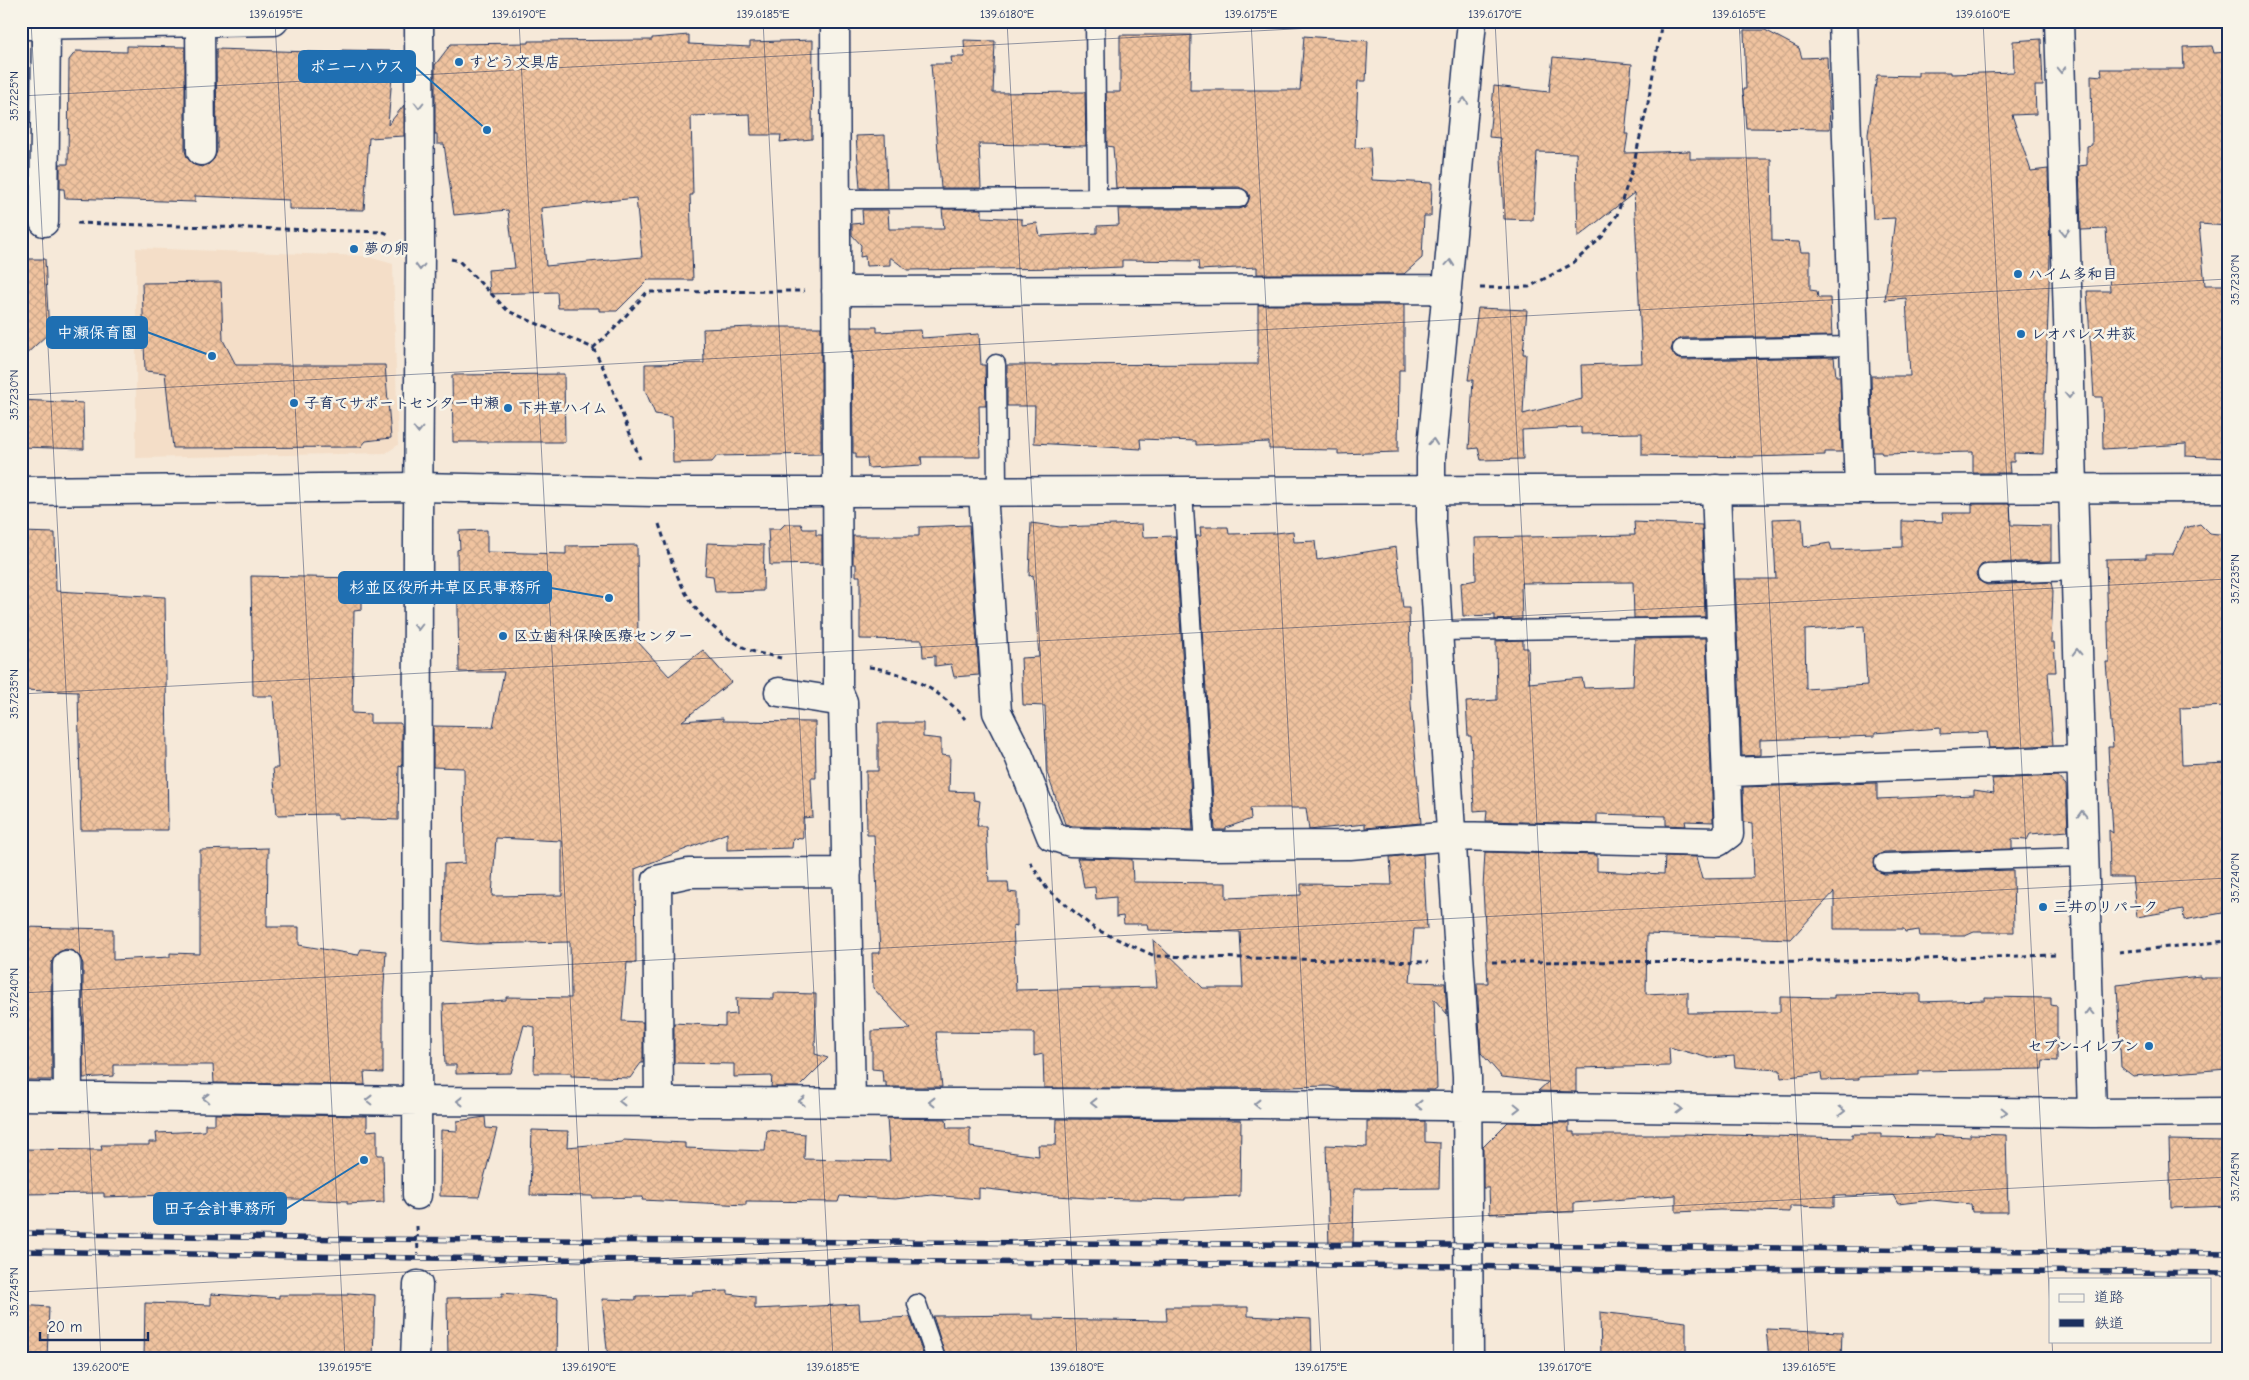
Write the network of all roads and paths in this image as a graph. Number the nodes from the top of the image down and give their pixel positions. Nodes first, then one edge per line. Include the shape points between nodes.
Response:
1 (274, 21) edge
2 (418, 21) edge
3 (836, 21) edge
4 (1096, 21) edge
5 (1472, 21) edge
6 (1662, 21) edge
7 (1843, 21) edge
8 (2059, 21) edge
9 (200, 22) junction
10 (34, 25) edge
11 (201, 151) dead end
12 (1097, 198) junction
13 (1239, 198) dead end
14 (836, 199) junction
15 (44, 222) joint
16 (420, 251) junction
17 (1448, 289) junction
18 (836, 291) junction
19 (1854, 346) junction
20 (593, 348) junction
21 (1682, 349) dead end
22 (996, 364) dead end
23 (418, 487) junction
24 (2072, 488) junction
25 (2228, 488) edge
26 (1716, 489) junction
27 (1860, 489) junction
28 (1431, 490) junction
29 (21, 491) edge
30 (654, 492) junction
31 (836, 492) junction
32 (990, 492) junction
33 (1183, 492) junction
34 (2074, 571) junction
35 (1987, 574) dead end
36 (1722, 627) junction
37 (1438, 631) junction
38 (786, 659) dead end
39 (838, 664) junction
40 (779, 692) dead end
41 (843, 702) junction
42 (966, 721) dead end
43 (2080, 760) junction
44 (1727, 772) junction
45 (1452, 836) junction
46 (1205, 846) junction
47 (2084, 857) junction
48 (1027, 858) dead end
49 (1884, 863) dead end
50 (847, 872) junction
51 (2228, 941) edge
52 (2087, 954) junction
53 (1460, 962) junction
54 (66, 965) dead end
55 (21, 1096) edge
56 (68, 1096) junction
57 (418, 1101) junction
58 (659, 1101) junction
59 (851, 1101) junction
60 (1468, 1107) junction
61 (2228, 1112) edge
62 (2092, 1113) junction
63 (417, 1195) joint
64 (418, 1285) joint
65 (917, 1304) dead end
66 (415, 1359) edge
67 (936, 1359) edge
68 (1469, 1359) edge

1 - 9 street
2 -> 16 street
3 - 14 street
4 - 12 lane
17 -> 5 street
6 - 17 path via 1632,171 1617,215 1602,237 1572,264 1529,287
7 - 19 street
8 -> 24 street
9 - 10 street
9 - 11 street
10 - 15 street
12 - 13 lane
12 - 14 lane
14 - 18 street
15 - 16 path via 384,232
16 - 20 path via 459,261 508,312
16 -> 23 street
17 - 18 street
28 -> 17 street via 1431,458
18 - 20 path via 648,292
18 - 31 street
19 - 21 lane
19 - 27 street
20 - 30 path
22 - 32 lane
23 - 29 street
23 - 30 street
23 -> 57 street
24 - 25 street
24 - 27 street
24 - 34 street
26 - 27 street
26 - 28 street
26 - 36 street
28 - 33 street
28 - 37 street
30 - 31 street
30 - 38 path via 657,518 675,574 692,606 718,631 749,650
31 - 32 street
31 - 39 street
32 - 33 street
32 - 46 street via 997,712 1019,756 1051,836 1070,842
33 - 46 lane
34 - 35 lane
43 -> 34 street
36 - 37 lane
36 - 44 street
37 - 45 street
39 - 41 street via 838,690
39 - 42 path via 881,668 908,676 956,708
40 - 41 street
41 - 50 street
43 - 44 street
47 -> 43 street
44 - 45 street via 1729,834 1718,842
45 - 46 street via 1350,845
45 - 53 street
47 - 49 lane
47 - 52 street
48 - 53 path via 1047,889 1095,929 1155,956
50 - 58 street via 689,873 657,880
50 - 59 street
51 - 52 path
52 - 53 path via 1856,961
62 -> 52 street
53 - 60 street
54 - 56 street
55 - 56 street
57 -> 56 street
58 -> 57 street
57 - 63 street
59 -> 58 street
60 -> 59 street
60 -> 62 street
60 - 68 street
61 - 62 street
63 - 64 path
64 - 66 street
65 - 67 lane

